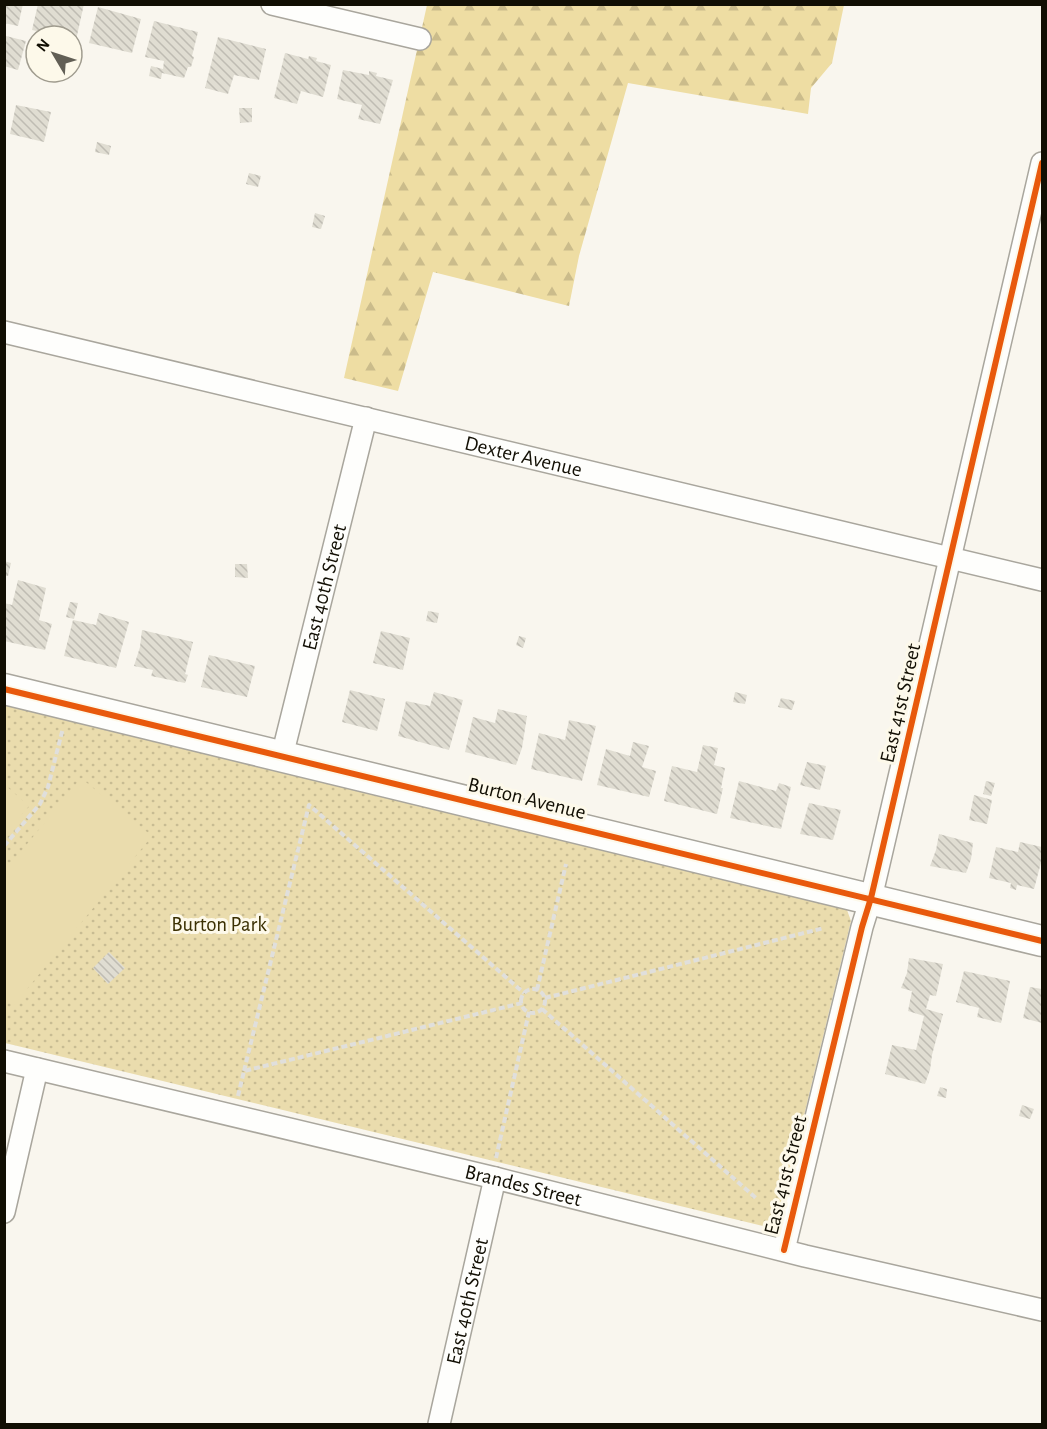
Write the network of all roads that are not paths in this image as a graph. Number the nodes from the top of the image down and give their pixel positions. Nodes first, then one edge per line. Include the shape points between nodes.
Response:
1 (272, 4) edge
2 (420, 39) dead end
3 (1041, 176) edge
4 (4, 332) edge
5 (366, 418) junction
6 (951, 558) junction
7 (1042, 580) edge
8 (4, 689) edge
9 (282, 756) junction
10 (871, 898) junction
11 (1042, 940) edge
12 (4, 1061) edge
13 (36, 1069) junction
14 (495, 1170) junction
15 (4, 1212) edge
16 (784, 1250) junction
17 (1042, 1310) edge
18 (439, 1425) edge

1 - 2 street
3 - 6 street, East 41st Street
4 - 5 street, Dexter Avenue
5 - 6 street, Dexter Avenue
5 - 9 street, East 40th Street
6 - 7 street, Dexter Avenue
6 - 10 street, East 41st Street
8 - 9 street, Burton Avenue
9 - 10 street, Burton Avenue
10 - 11 street, Burton Avenue
10 - 16 street, East 41st Street
12 - 13 street, Brandes Street
13 - 14 street, Brandes Street
13 - 15 street
14 - 16 street, Brandes Street
14 - 18 street, East 40th Street
16 - 17 street, Brandes Street

